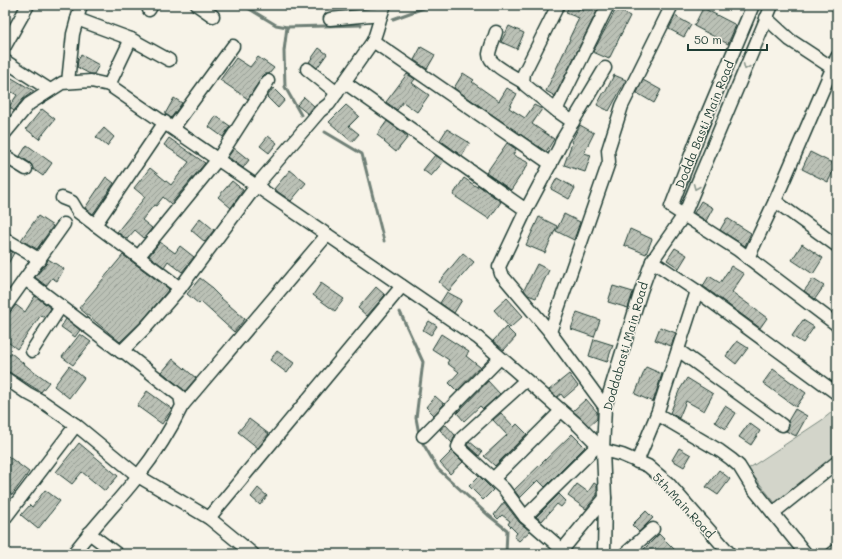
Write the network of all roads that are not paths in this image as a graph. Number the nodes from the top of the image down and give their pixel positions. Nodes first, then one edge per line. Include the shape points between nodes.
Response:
1 (28, 5) edge
2 (81, 5) edge
3 (196, 5) edge
4 (558, 5) edge
5 (608, 5) edge
6 (672, 5) edge
7 (772, 5) edge
8 (750, 6) edge
9 (380, 8) edge
10 (213, 16) dead end
11 (766, 18) junction
12 (77, 19) junction
13 (330, 19) dead end
14 (496, 32) dead end
15 (132, 39) junction
16 (373, 41) junction
17 (5, 46) edge
18 (233, 46) dead end
19 (169, 60) dead end
20 (5, 61) edge
21 (835, 66) edge
22 (307, 68) dead end
23 (605, 68) dead end
24 (268, 81) dead end
25 (68, 82) junction
26 (344, 82) junction
27 (523, 82) junction
28 (109, 85) junction
29 (50, 90) junction
30 (337, 93) junction
31 (557, 111) junction
32 (573, 122) junction
33 (169, 125) junction
34 (5, 133) edge
35 (5, 156) edge
36 (218, 159) junction
37 (551, 164) junction
38 (26, 169) dead end
39 (256, 186) junction
40 (62, 198) dead end
41 (775, 201) junction
42 (671, 207) junction
43 (526, 210) junction
44 (684, 215) junction
45 (64, 224) dead end
46 (95, 224) junction
47 (327, 235) junction
48 (5, 239) edge
49 (667, 240) junction
50 (837, 246) edge
51 (139, 256) junction
52 (748, 258) junction
53 (40, 260) junction
54 (652, 261) junction
55 (26, 279) junction
56 (402, 286) junction
57 (180, 288) junction
58 (696, 291) junction
59 (61, 306) junction
60 (5, 308) edge
61 (837, 325) edge
62 (550, 332) junction
63 (678, 350) junction
64 (32, 351) dead end
65 (121, 352) junction
66 (500, 358) junction
67 (5, 378) edge
68 (526, 380) junction
69 (836, 393) dead end
70 (182, 406) junction
71 (605, 408) junction
72 (561, 411) junction
73 (657, 414) junction
74 (782, 425) dead end
75 (76, 426) junction
76 (423, 436) dead end
77 (601, 447) junction
78 (637, 462) junction
79 (837, 462) edge
80 (138, 476) junction
81 (494, 478) junction
82 (605, 498) junction
83 (773, 513) junction
84 (525, 517) junction
85 (5, 518) edge
86 (209, 518) junction
87 (653, 529) dead end
88 (89, 532) junction
89 (837, 550) edge
90 (561, 553) edge
91 (73, 554) edge
92 (117, 554) edge
93 (253, 554) edge
94 (604, 554) edge
95 (625, 554) edge
96 (730, 554) edge
97 (806, 554) edge
98 (832, 554) edge

1 - 17 street
2 - 12 street
3 - 10 street
4 - 27 street via 524,72
5 - 31 street
6 - 62 street via 622,106 608,150 609,162
7 - 11 street, Dodda Basti Main Road
8 - 42 street, Dodda Basti Main Road
9 - 13 street
9 - 16 street
11 - 21 street via 790,40
11 -> 44 street, Dodda Basti Main Road
12 - 15 street
12 - 25 street
14 - 27 street via 489,54 492,63
15 - 19 street
15 - 28 street
16 - 26 street
16 - 37 street
18 - 33 street
20 - 29 street
21 - 41 street
22 - 30 street
23 - 32 street
24 - 36 street
25 - 28 street via 91,81
25 - 29 street via 62,82
26 - 30 street
26 - 43 street
27 - 31 street
28 - 33 street
29 - 34 street via 29,104
30 - 39 street
31 - 32 street
32 - 37 street
33 - 36 street
33 - 46 street
35 - 38 street
36 - 39 street
36 - 51 street
37 - 43 street
39 - 47 street
39 - 57 street
40 - 46 street via 72,202 78,212
41 - 50 street
41 - 52 street
42 - 44 street
42 - 49 street, Dodda Basti Main Road
43 - 62 street via 499,267 501,274
44 - 49 street, Dodda Basti Main Road
44 - 52 street
45 - 53 street
46 - 51 street
47 - 56 street
47 - 70 street
48 - 53 street
49 - 54 street, Doddabasti Main Road
51 - 57 street
52 - 61 street
53 - 55 street
54 - 58 street
54 - 71 street, Doddabasti Main Road via 638,298
55 - 59 street
55 - 60 street
56 - 66 street via 478,338
56 - 86 street
57 - 65 street
58 - 63 street
58 - 69 street
59 - 64 street
59 - 65 street
62 - 71 street
63 - 73 street
63 - 74 street
65 - 70 street via 180,396
66 - 68 street
66 - 76 street
67 - 75 street
68 - 72 street
68 - 81 street via 462,438 458,447
70 - 80 street
71 - 77 street, Doddabasti Main Road
72 - 77 street
72 - 81 street
73 - 78 street
73 - 83 street via 720,451 739,466
75 - 80 street
75 - 85 street
77 - 78 street, 5th Main Road
77 - 82 street, Doddabasti Main Road
77 - 84 street
78 - 96 street, 5th Main Road via 648,466 668,483
79 - 83 street
80 - 86 street
80 - 88 street
81 - 84 street
82 - 90 street
82 - 94 street, Doddabasti Main Road
83 - 97 street
84 - 90 street
86 - 93 street
87 - 95 street
88 - 91 street
88 - 92 street
89 - 98 street

